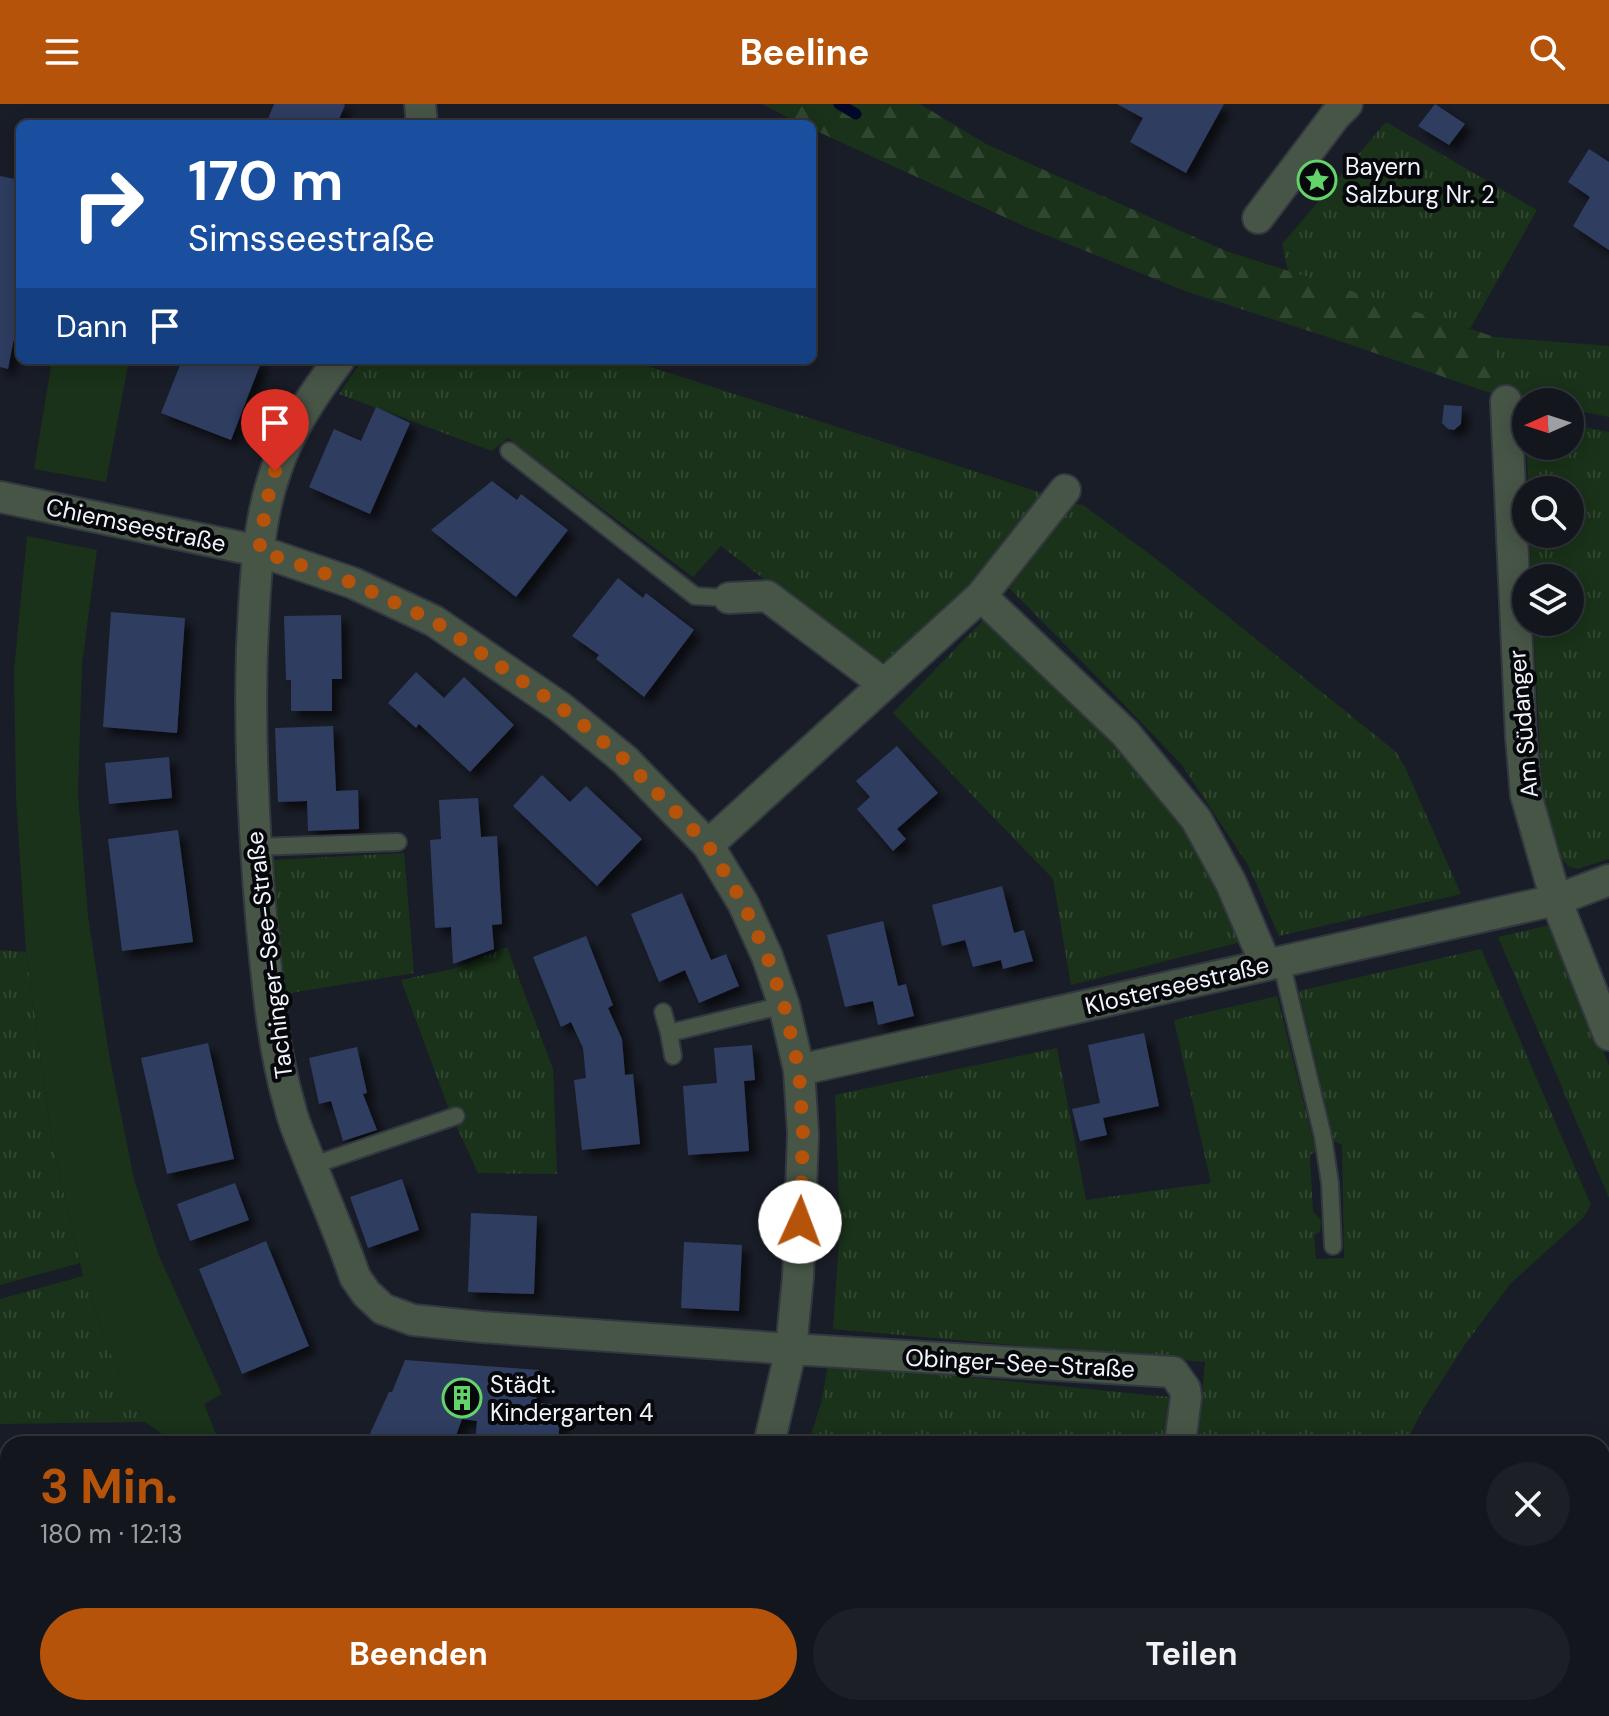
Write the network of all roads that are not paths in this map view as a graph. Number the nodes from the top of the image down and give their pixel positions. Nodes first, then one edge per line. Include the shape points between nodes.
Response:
1 (1332, 108) edge
2 (1258, 218) dead end
3 (336, 364) edge
4 (1506, 401) dead end
5 (509, 451) dead end
6 (1065, 490) dead end
7 (0, 497) edge
8 (259, 551) junction
9 (981, 596) junction
10 (729, 598) joint
11 (884, 684) junction
12 (398, 842) dead end
13 (708, 845) junction
14 (255, 847) junction
15 (1609, 880) edge
16 (1556, 900) junction
17 (1274, 963) junction
18 (784, 1005) junction
19 (663, 1012) dead end
20 (669, 1033) junction
21 (1609, 1035) edge
22 (673, 1056) dead end
23 (799, 1070) junction
24 (456, 1116) dead end
25 (311, 1166) junction
26 (1333, 1246) dead end
27 (791, 1349) junction
28 (771, 1436) edge
29 (1181, 1436) edge

1 - 2 street
3 - 8 street, Tachinger-See-Straße via 286,444 266,505
4 - 16 street, Am Südanger via 1526,795
5 - 10 lane via 695,596
6 - 9 street
7 - 8 street, Chiemseestraße
8 - 13 street, Chiemseestraße via 353,583 434,621 560,707 614,751
8 - 14 street, Tachinger-See-Straße via 251,697
9 - 11 street
9 - 17 street via 1125,733 1196,819
10 - 11 street via 767,596
11 - 13 street
12 - 14 lane
13 - 18 street, Chiemseestraße via 743,903
14 - 25 street, Tachinger-See-Straße via 277,1056
15 - 16 street
16 - 17 street, Klosterseestraße
16 - 21 street, Am Südanger
17 - 23 street, Klosterseestraße
17 - 26 lane via 1323,1137
18 - 20 lane
18 - 23 street, Chiemseestraße
19 - 20 lane
20 - 22 lane
23 - 27 street, Chiemseestraße via 802,1194
24 - 25 lane
25 - 27 street, Tachinger-See-Straße via 355,1277 383,1309 440,1323
27 - 28 street, Chiemseestraße
27 - 29 street, Obinger-See-Straße via 1173,1372 1185,1389

